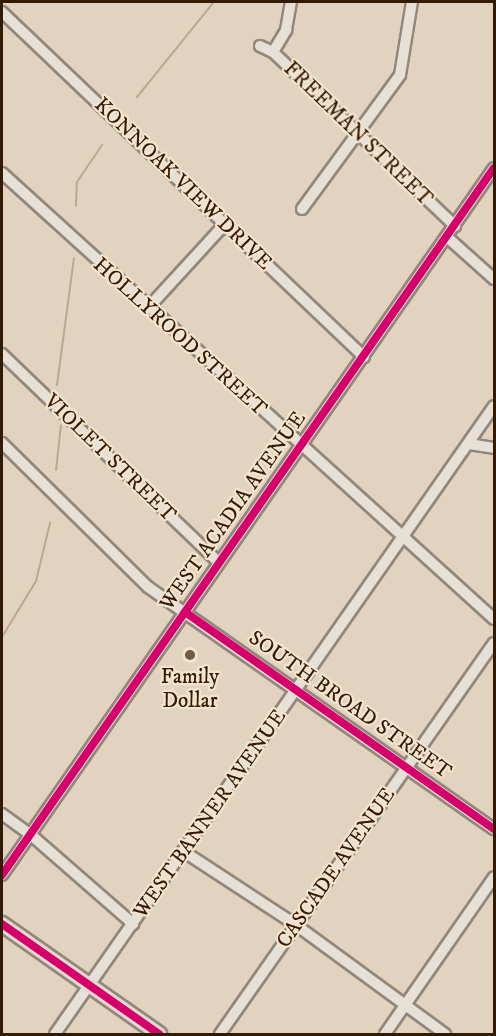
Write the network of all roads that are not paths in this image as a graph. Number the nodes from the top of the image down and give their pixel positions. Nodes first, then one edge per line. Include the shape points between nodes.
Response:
1 (291, 2) edge
2 (412, 2) edge
3 (2, 12) edge
4 (260, 46) dead end
5 (273, 52) junction
6 (357, 136) junction
7 (495, 168) edge
8 (2, 173) edge
9 (302, 209) dead end
10 (225, 224) junction
11 (455, 226) junction
12 (447, 237) junction
13 (495, 279) edge
14 (148, 308) junction
15 (2, 354) edge
16 (364, 357) junction
17 (495, 406) edge
18 (2, 443) edge
19 (469, 444) junction
20 (301, 446) junction
21 (495, 448) edge
22 (402, 538) junction
23 (219, 563) junction
24 (185, 612) junction
25 (495, 620) edge
26 (495, 643) edge
27 (296, 689) junction
28 (407, 766) junction
29 (2, 814) edge
30 (495, 828) edge
31 (30, 834) junction
32 (183, 851) junction
33 (2, 875) edge
34 (495, 878) edge
35 (2, 924) edge
36 (133, 924) junction
37 (296, 925) junction
38 (89, 985) junction
39 (404, 1006) junction
40 (55, 1035) edge
41 (159, 1035) edge
42 (220, 1035) edge
43 (385, 1035) edge
44 (445, 1035) edge

1 - 5 street via 286,30
2 - 6 street via 400,75
3 - 10 street, KONNOAK VIEW DRIVE
4 - 5 street, FREEMAN STREET
5 - 6 street, FREEMAN STREET
6 - 9 street
6 - 11 street, FREEMAN STREET
7 - 11 street, WEST ACADIA AVENUE
8 - 14 street, HOLLYROOD STREET
10 - 14 street
10 - 16 street, KONNOAK VIEW DRIVE
11 - 12 street, WEST ACADIA AVENUE
12 - 13 street
12 - 16 street, WEST ACADIA AVENUE
14 - 20 street, HOLLYROOD STREET
15 - 23 street, VIOLET STREET
16 - 20 street, WEST ACADIA AVENUE
17 - 19 street, WEST BANNER AVENUE
18 - 24 street, SOUTH BROAD STREET via 148,587
19 - 21 street
19 - 22 street, WEST BANNER AVENUE
20 - 22 street, HOLLYROOD STREET
20 - 23 street, WEST ACADIA AVENUE
22 - 25 street, HOLLYROOD STREET
22 - 27 street, WEST BANNER AVENUE
23 - 24 street, WEST ACADIA AVENUE
24 - 27 street, SOUTH BROAD STREET
24 - 31 street, WEST ACADIA AVENUE
26 - 28 street, CASCADE AVENUE
27 - 28 street, SOUTH BROAD STREET
27 - 32 street, WEST BANNER AVENUE
28 - 30 street, SOUTH BROAD STREET
28 - 37 street, CASCADE AVENUE
29 - 31 street
31 - 33 street, WEST ACADIA AVENUE
31 - 36 street
32 - 36 street, WEST BANNER AVENUE
32 - 37 street
34 - 39 street
35 - 38 main road
36 - 38 street, WEST BANNER AVENUE
37 - 39 street
37 - 42 street, CASCADE AVENUE
38 - 40 street, WEST BANNER AVENUE
38 - 41 main road
39 - 43 street
39 - 44 street

